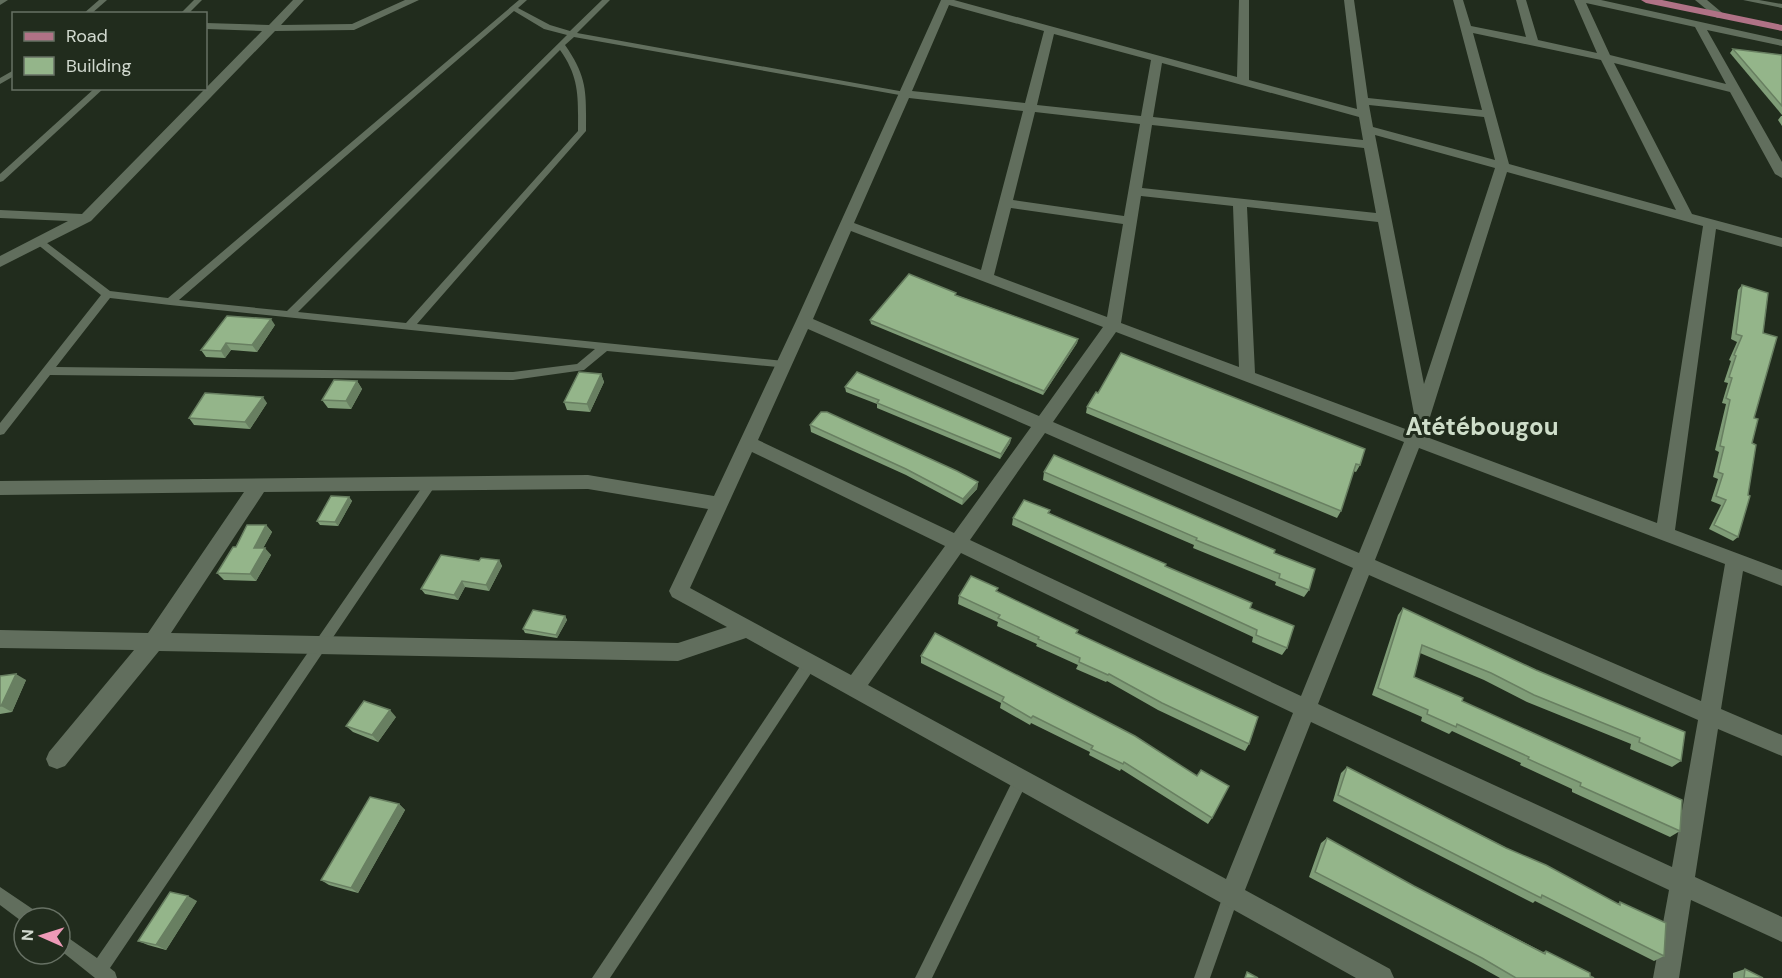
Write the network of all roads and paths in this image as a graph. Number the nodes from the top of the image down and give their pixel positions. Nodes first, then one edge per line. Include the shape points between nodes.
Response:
1 (4, 0) edge
2 (103, 0) edge
3 (198, 0) edge
4 (299, 0) edge
5 (414, 0) edge
6 (523, 0) edge
7 (606, 0) edge
8 (945, 0) edge
9 (1244, 0) edge
10 (1349, 0) edge
11 (1458, 0) edge
12 (1521, 0) edge
13 (1579, 0) edge
14 (1586, 0) edge
15 (1646, 0) edge
16 (1700, 0) edge
17 (1747, 0) edge
18 (0, 3) edge
19 (1782, 6) edge
20 (513, 8) junction
21 (88, 12) edge
22 (185, 12) edge
23 (1721, 16) junction
24 (1699, 25) junction
25 (207, 26) edge
26 (272, 28) junction
27 (1466, 28) junction
28 (1782, 28) edge
29 (1050, 29) junction
30 (572, 34) junction
31 (1533, 42) junction
32 (1782, 43) edge
33 (561, 45) junction
34 (1157, 58) junction
35 (1606, 58) junction
36 (1243, 82) junction
37 (1733, 89) junction
38 (98, 90) edge
39 (904, 94) junction
40 (1029, 108) junction
41 (1489, 114) junction
42 (1365, 115) junction
43 (1147, 121) junction
44 (1370, 145) junction
45 (1503, 165) junction
46 (1782, 174) edge
47 (0, 179) edge
48 (1135, 190) junction
49 (1240, 202) junction
50 (1005, 203) junction
51 (0, 214) edge
52 (1687, 217) junction
53 (86, 218) junction
54 (1384, 218) junction
55 (1130, 220) junction
56 (1710, 223) junction
57 (847, 225) junction
58 (40, 242) junction
59 (1782, 243) edge
60 (0, 262) edge
61 (986, 278) junction
62 (107, 294) junction
63 (170, 302) junction
64 (290, 314) junction
65 (804, 321) junction
66 (1113, 325) junction
67 (409, 326) junction
68 (606, 346) junction
69 (784, 365) junction
70 (47, 371) junction
71 (1247, 376) junction
72 (1421, 415) junction
73 (1042, 424) junction
74 (0, 431) edge
75 (1414, 439) junction
76 (748, 443) junction
77 (431, 483) junction
78 (259, 485) junction
79 (0, 488) edge
80 (720, 504) junction
81 (1665, 533) junction
82 (957, 543) junction
83 (1735, 560) junction
84 (1363, 564) junction
85 (1782, 578) edge
86 (748, 629) junction
87 (0, 639) edge
88 (153, 642) junction
89 (320, 646) junction
90 (810, 663) junction
91 (854, 688) junction
92 (1306, 709) junction
93 (1710, 715) junction
94 (1782, 746) edge
95 (57, 759) dead end
96 (1021, 779) junction
97 (1682, 883) junction
98 (0, 895) edge
99 (1231, 896) junction
100 (15, 906) edge
101 (1782, 930) edge
102 (72, 949) edge
103 (104, 974) edge
104 (600, 978) edge
105 (923, 978) edge
106 (1202, 978) edge
107 (1381, 978) edge
108 (1666, 978) edge

1 - 18 lane
2 - 21 lane
3 - 22 lane
4 - 26 street
5 - 26 street via 354,27
6 - 20 lane
7 - 30 lane
8 - 29 street
8 - 39 street
9 - 36 street
10 - 42 street
11 - 27 street
12 - 31 street
13 - 35 street
14 - 24 street
15 - 23 main road
16 - 23 street
17 - 19 lane
20 - 30 lane via 547,27
20 - 63 lane
23 - 28 main road
24 - 32 street
24 - 37 street
25 - 26 street
26 - 53 street
27 - 31 street
27 - 41 street
29 - 34 street
29 - 40 street
30 - 33 lane
30 - 39 lane
31 - 35 street
33 - 64 lane
33 - 67 lane via 577,66 582,83 582,131
34 - 36 street
34 - 43 street
35 - 37 street
35 - 52 street
36 - 42 street
37 - 46 street
38 - 47 lane
39 - 40 street
39 - 57 street
40 - 43 street
40 - 50 street
41 - 42 street
41 - 45 street
42 - 44 street
42 - 45 street
43 - 44 street
43 - 48 street
44 - 54 street
45 - 52 street
45 - 72 street
48 - 49 street
48 - 55 street
49 - 54 street
49 - 71 street
50 - 55 street
50 - 61 street
51 - 53 street
52 - 56 street
53 - 58 street
54 - 72 street
55 - 66 street
56 - 59 street
56 - 81 street
57 - 61 street
57 - 65 street
58 - 60 street
58 - 62 lane
61 - 66 street
62 - 63 lane
62 - 70 lane
63 - 64 lane
64 - 67 lane
65 - 69 street
65 - 73 street
66 - 71 street
66 - 73 street
67 - 68 lane
68 - 69 lane
68 - 70 lane via 580,367 513,376
69 - 76 street
70 - 74 lane
71 - 75 street
72 - 75 street
73 - 82 street
73 - 84 street
75 - 81 street
75 - 84 street
76 - 80 street
76 - 82 street
77 - 78 street
77 - 80 street via 588,482
77 - 89 lane
78 - 79 street
78 - 88 street
80 - 86 street via 679,591
81 - 83 street
82 - 91 street
82 - 92 street
83 - 85 street
83 - 93 street
84 - 92 street
84 - 93 street
86 - 89 street via 678,652
86 - 90 street
87 - 88 street
88 - 89 street
88 - 95 street
89 - 103 lane
90 - 91 street
90 - 104 lane
91 - 96 street
92 - 97 street
92 - 99 street
93 - 94 street
93 - 97 street
96 - 99 street
96 - 105 lane
97 - 101 street
97 - 108 street
98 - 100 lane
99 - 106 lane
99 - 107 street
102 - 103 lane

